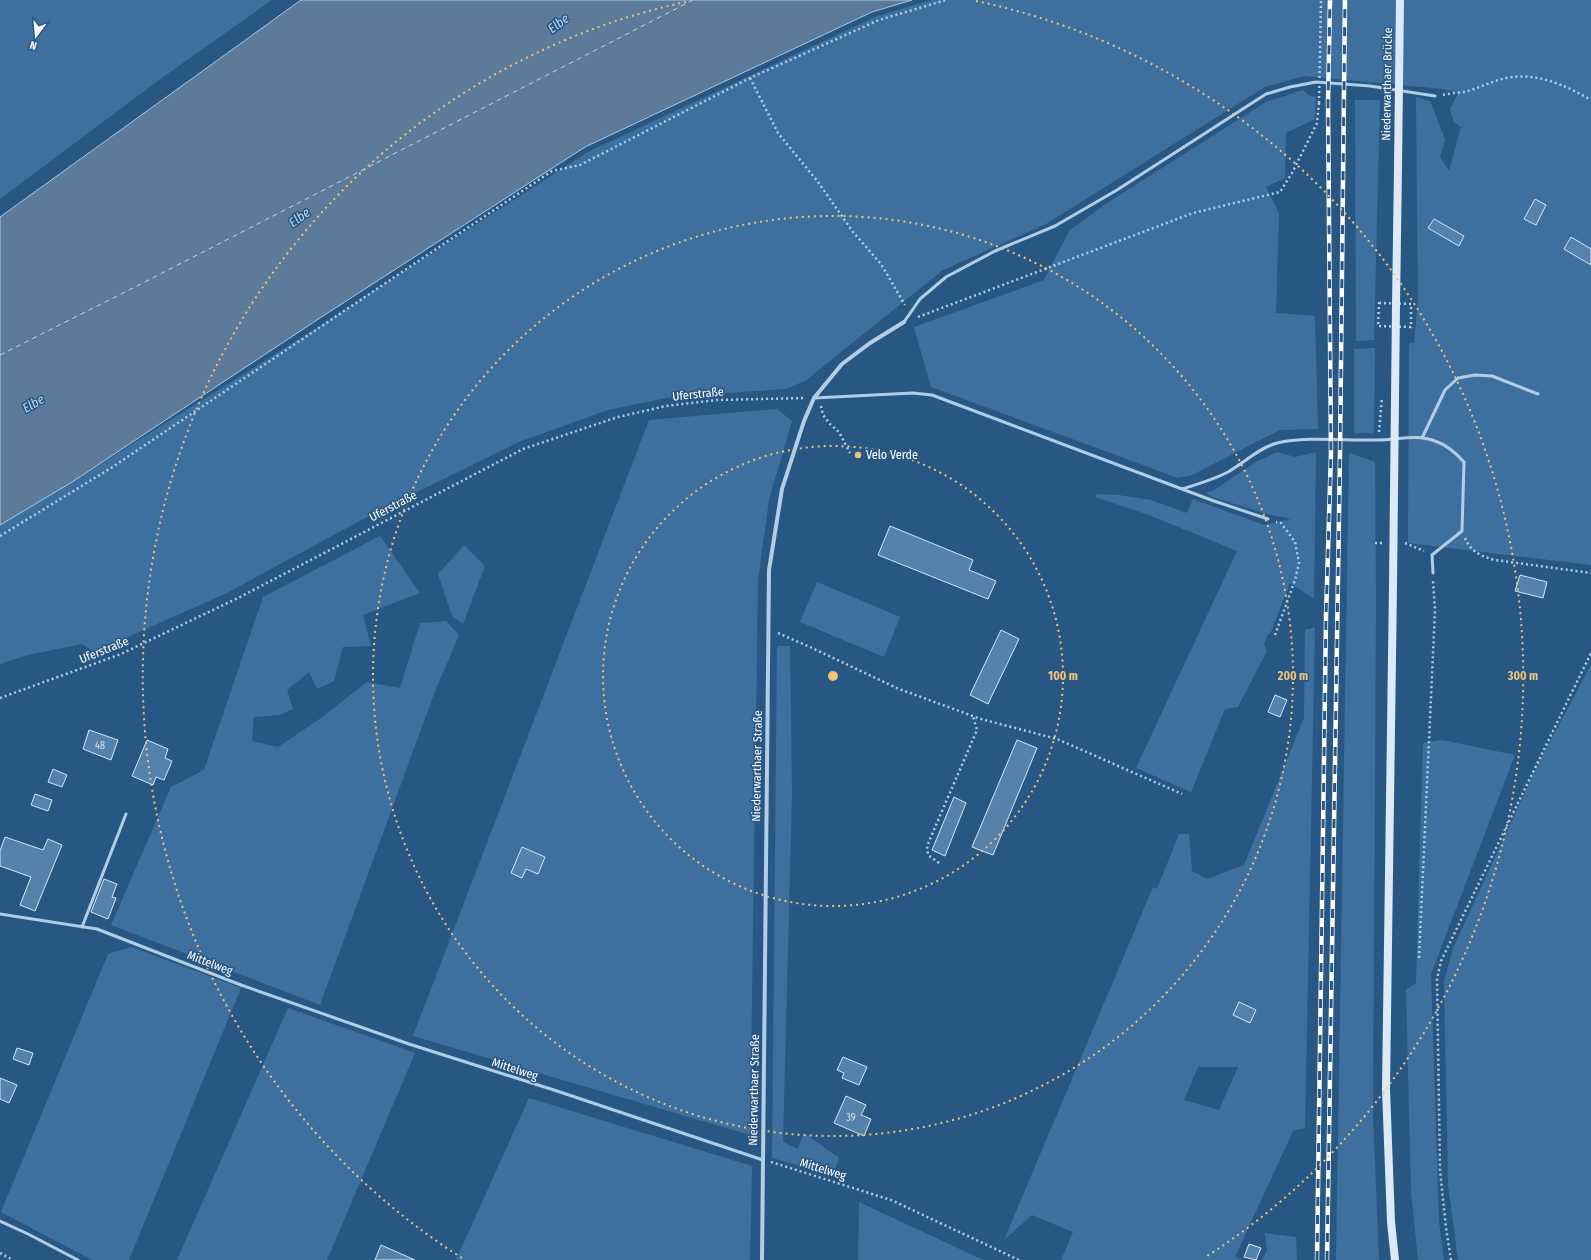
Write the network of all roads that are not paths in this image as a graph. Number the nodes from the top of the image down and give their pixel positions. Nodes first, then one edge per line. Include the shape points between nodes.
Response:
1 (1400, 0) edge
2 (1435, 96) road end
3 (904, 322) joint
4 (1538, 394) dead end
5 (814, 398) junction
6 (1422, 438) junction
7 (1182, 489) junction
8 (1268, 519) road end
9 (1433, 573) road end
10 (126, 814) dead end
11 (0, 914) edge
12 (82, 927) junction
13 (763, 1160) junction
14 (0, 1221) edge
15 (78, 1260) edge
16 (762, 1260) edge
17 (1395, 1260) edge

1 - 17 main road, Niederwarthaer Brücke, bridge via 1386,1090 1390,1215
2 - 3 lane via 1370,86 1316,82 1266,94 1055,226 995,251 946,277 920,299
3 - 5 street, Niederwarthaer Straße via 842,364
4 - 6 lane via 1492,376 1458,378 1445,390
5 - 7 lane via 913,393 932,395
5 - 13 street, Niederwarthaer Straße via 782,489 769,570
6 - 7 lane via 1277,443 1208,482
6 - 9 lane via 1436,441 1455,452 1464,462 1462,531 1432,555
7 - 8 lane
10 - 12 lane
11 - 12 lane, Mittelweg
12 - 13 lane, Mittelweg via 97,929 241,985 409,1044
13 - 16 street, Niederwarthaer Straße
14 - 15 lane

